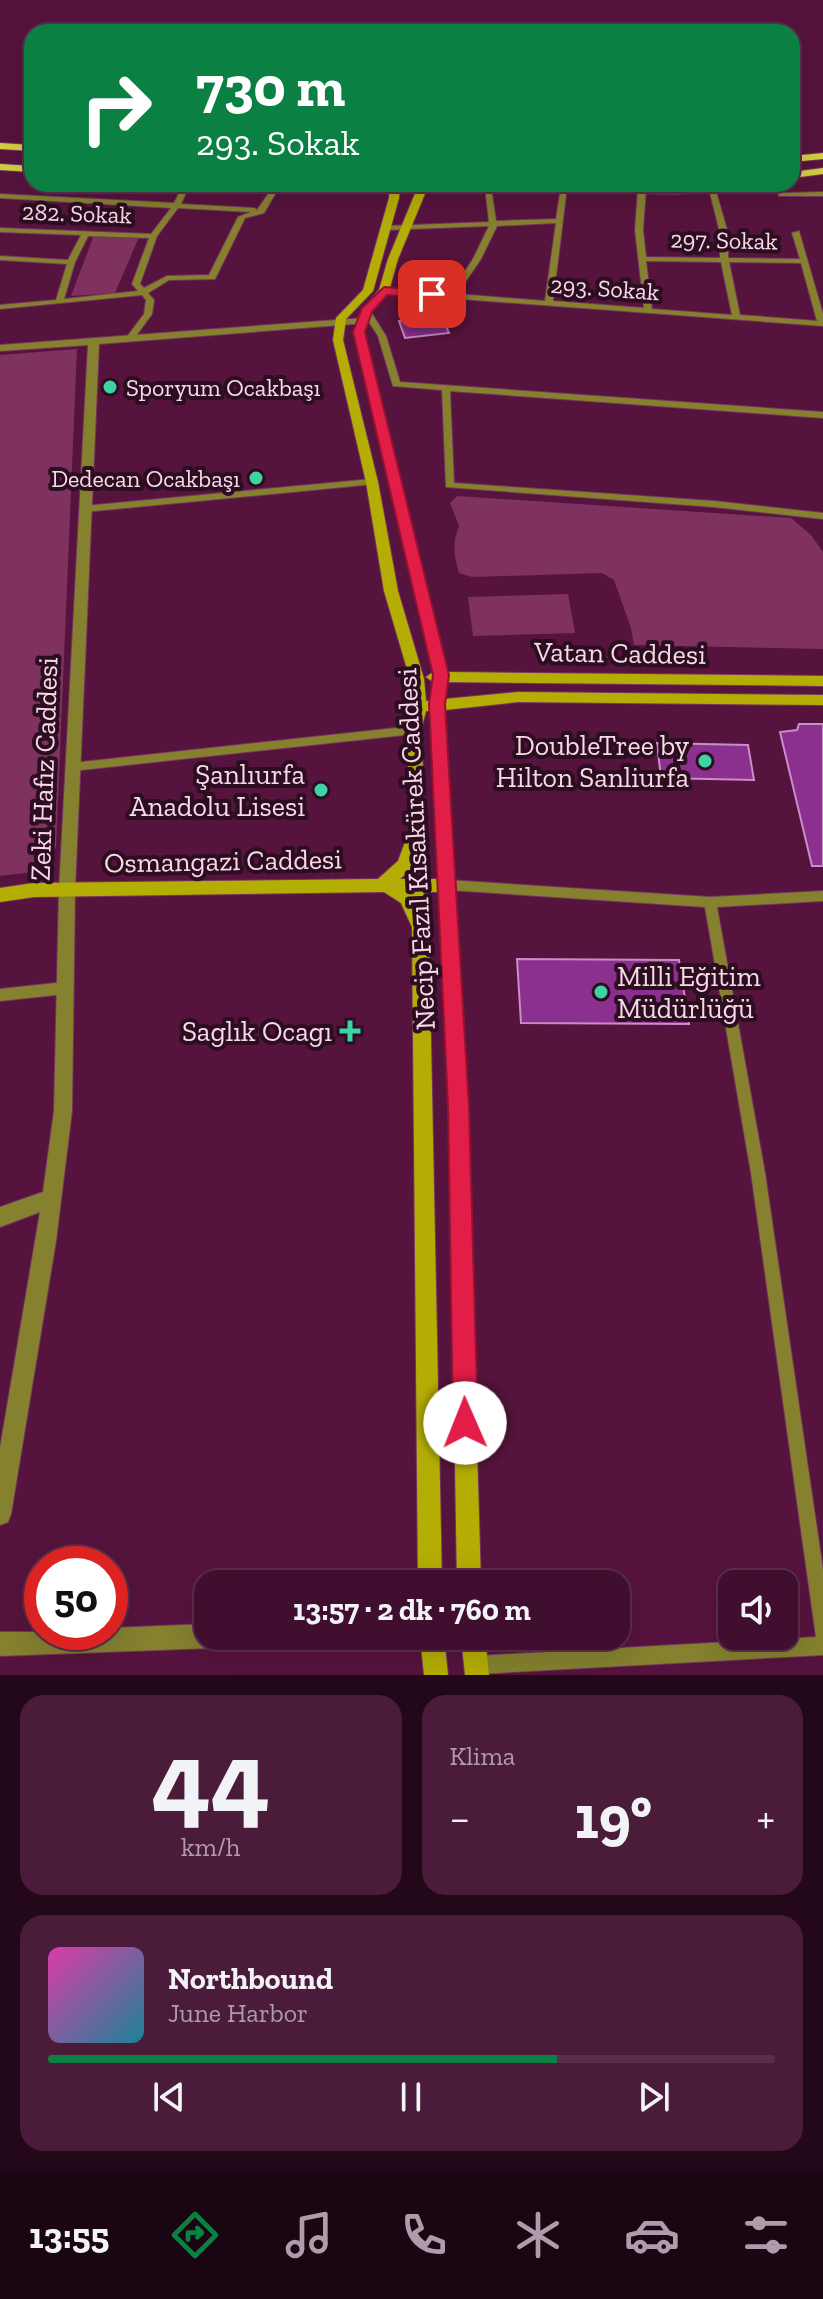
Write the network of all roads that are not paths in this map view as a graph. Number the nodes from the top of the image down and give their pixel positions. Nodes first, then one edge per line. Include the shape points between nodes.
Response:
1 (0, 146) edge
2 (24, 148) edge
3 (0, 153) edge
4 (24, 154) edge
5 (823, 156) edge
6 (800, 158) edge
7 (24, 163) edge
8 (823, 163) edge
9 (800, 165) edge
10 (1, 167) edge
11 (24, 168) edge
12 (823, 171) edge
13 (800, 174) edge
14 (823, 180) edge
15 (800, 182) edge
16 (183, 192) edge
17 (273, 192) edge
18 (393, 192) edge
19 (420, 192) edge
20 (479, 192) edge
21 (563, 192) edge
22 (642, 192) edge
23 (714, 192) edge
24 (781, 192) edge
25 (823, 194) edge
26 (0, 196) edge
27 (176, 206) junction
28 (261, 211) junction
29 (558, 221) junction
30 (493, 226) junction
31 (386, 228) junction
32 (406, 228) junction
33 (0, 230) edge
34 (86, 233) junction
35 (796, 233) dead end
36 (153, 236) junction
37 (0, 258) edge
38 (643, 259) junction
39 (724, 259) junction
40 (804, 261) junction
41 (71, 262) junction
42 (384, 291) junction
43 (142, 293) junction
44 (452, 296) junction
45 (59, 302) junction
46 (549, 303) junction
47 (0, 307) edge
48 (648, 311) junction
49 (364, 316) junction
50 (737, 318) junction
51 (340, 322) junction
52 (822, 324) edge
53 (130, 338) junction
54 (94, 341) junction
55 (0, 348) edge
56 (446, 388) junction
57 (823, 415) edge
58 (372, 482) junction
59 (84, 509) junction
60 (823, 516) edge
61 (441, 675) junction
62 (417, 679) junction
63 (823, 681) edge
64 (823, 700) edge
65 (437, 704) junction
66 (419, 707) junction
67 (414, 730) junction
68 (72, 767) junction
69 (418, 813) junction
70 (384, 884) junction
71 (420, 884) junction
72 (448, 885) junction
73 (67, 890) junction
74 (0, 895) edge
75 (823, 896) edge
76 (710, 902) junction
77 (420, 929) junction
78 (65, 988) junction
79 (0, 995) edge
80 (52, 1198) junction
81 (0, 1217) edge
82 (0, 1514) edge
83 (430, 1570) edge
84 (469, 1570) edge
85 (823, 1632) edge
86 (194, 1637) edge
87 (0, 1644) edge
88 (823, 1646) edge
89 (433, 1650) edge
90 (474, 1650) edge
91 (476, 1670) edge
92 (436, 1675) edge

1 - 2 main road
3 - 4 main road
5 - 6 main road
7 - 10 main road
8 - 9 main road
10 - 11 main road
12 - 13 main road
14 - 15 main road
16 - 27 street
17 - 28 street
18 - 31 main road
19 - 32 main road
20 - 30 street
21 - 29 street
22 - 38 street
23 - 39 street
24 - 25 street
26 - 27 street
27 - 28 street
27 - 36 street
28 - 43 street via 242,217 212,277 167,278
29 - 30 street
29 - 46 street
30 - 32 street
30 - 44 street
31 - 32 street
31 - 51 main road via 368,291
32 - 42 main road
33 - 34 street, 282. Sokak
34 - 36 street, 282. Sokak
34 - 41 street
35 - 40 street
36 - 43 street via 136,284
37 - 41 street
38 - 39 street, 297. Sokak
38 - 48 street
39 - 40 street, 297. Sokak
39 - 50 street
40 - 52 street
41 - 45 street
42 - 44 street, 293. Sokak
42 - 49 main road
43 - 45 street
43 - 53 street via 150,300 148,314
44 - 46 street, 293. Sokak
45 - 47 street
46 - 48 street, 293. Sokak
48 - 50 street, 293. Sokak
49 - 51 street
49 - 56 street via 382,336 396,384
49 - 61 main road, Necip Fazıl Kısakürek Caddesi via 359,332
50 - 52 street, 293. Sokak
51 - 53 street
51 - 58 main road, Necip Fazıl Kısakürek Caddesi via 338,340
53 - 54 street
54 - 55 street
54 - 59 street, Zeki Hafız Caddesi
56 - 57 street
56 - 60 street via 449,485
58 - 59 street
58 - 62 main road, Necip Fazıl Kısakürek Caddesi via 391,591
59 - 68 street, Zeki Hafız Caddesi
61 - 62 main road, Vatan Caddesi
61 - 63 main road, Vatan Caddesi
61 - 65 main road, Necip Fazıl Kısakürek Caddesi
62 - 66 main road, Necip Fazıl Kısakürek Caddesi
64 - 65 main road, Vatan Caddesi via 518,697
65 - 66 main road, Vatan Caddesi
65 - 72 main road, Necip Fazıl Kısakürek Caddesi
66 - 67 main road, Necip Fazıl Kısakürek Caddesi
67 - 68 street
67 - 69 main road, Necip Fazıl Kısakürek Caddesi
68 - 73 street, Zeki Hafız Caddesi
69 - 70 main road via 405,864
69 - 71 main road, Necip Fazıl Kısakürek Caddesi
70 - 71 main road, Osmangazi Caddesi
70 - 73 main road, Osmangazi Caddesi
70 - 77 main road via 407,899
71 - 72 main road, Osmangazi Caddesi
71 - 77 main road, Necip Fazıl Kısakürek Caddesi
72 - 76 street
72 - 84 main road, Necip Fazıl Kısakürek Caddesi
73 - 74 main road, Osmangazi Caddesi
73 - 78 street, Zeki Hafız Caddesi
75 - 76 street
76 - 85 street via 758,1173
77 - 83 main road, Necip Fazıl Kısakürek Caddesi
78 - 79 street
78 - 80 street, Zeki Hafız Caddesi via 63,1111
80 - 81 street
80 - 82 street, Zeki Hafız Caddesi
86 - 87 street
88 - 91 street
89 - 92 main road
90 - 91 main road

